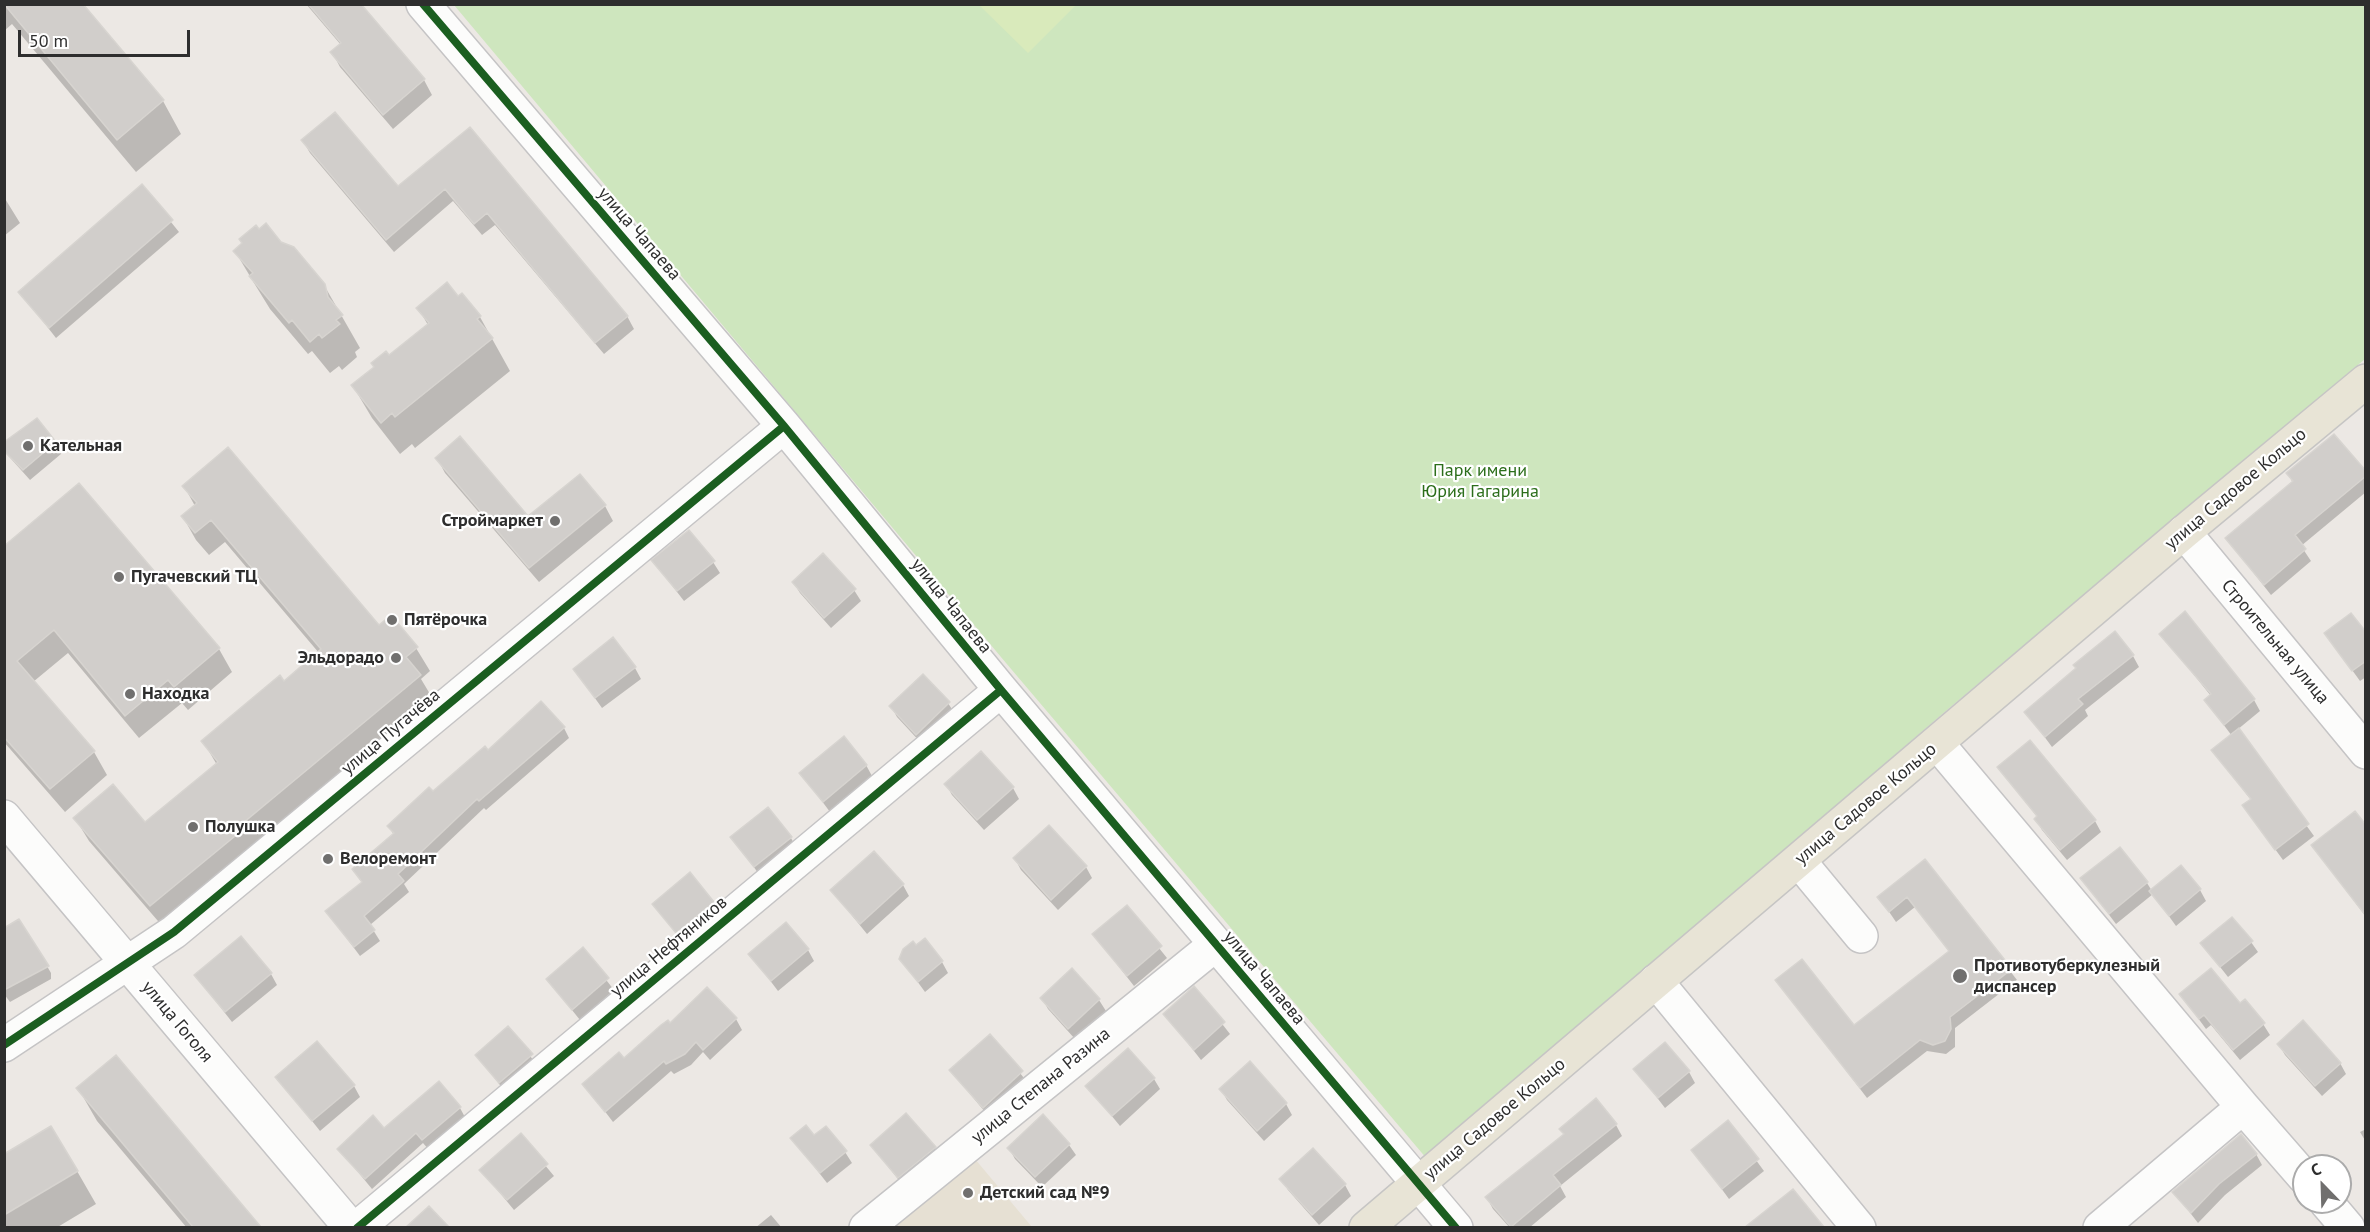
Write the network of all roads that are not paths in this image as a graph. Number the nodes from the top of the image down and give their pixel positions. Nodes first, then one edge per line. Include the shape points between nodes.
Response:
1 (423, 4) edge
2 (2366, 381) edge
3 (784, 426) junction
4 (2184, 532) junction
5 (1001, 690) junction
6 (1938, 743) junction
7 (2366, 752) edge
8 (4, 817) edge
9 (1799, 861) junction
10 (1861, 936) dead end
11 (1216, 944) junction
12 (127, 963) junction
13 (1656, 981) junction
14 (4, 1045) edge
15 (2243, 1107) junction
16 (2292, 1163) edge
17 (1419, 1184) junction
18 (2337, 1214) edge
19 (351, 1227) edge
20 (357, 1227) edge
21 (866, 1227) edge
22 (1366, 1227) edge
23 (1456, 1227) edge
24 (1859, 1227) edge
25 (2100, 1227) edge
26 (2348, 1227) edge

1 - 3 street, улица Чапаева
2 - 4 main road, улица Садовое Кольцо
3 - 5 street, улица Чапаева
3 - 12 street, улица Пугачёва via 174,932
4 - 6 main road, улица Садовое Кольцо
4 - 7 street, Строительная улица
5 - 11 street, улица Чапаева
5 - 20 street, улица Нефтяников
6 - 9 main road, улица Садовое Кольцо
6 - 15 street
8 - 12 street, улица Гоголя
9 - 10 street
9 - 13 main road, улица Садовое Кольцо
11 - 17 street, улица Чапаева
11 - 21 street, улица Степана Разина
12 - 14 street, улица Пугачёва
12 - 19 street, улица Гоголя
13 - 17 main road, улица Садовое Кольцо
13 - 24 street
15 - 16 street
15 - 25 street
17 - 22 main road, улица Садовое Кольцо
17 - 23 street, улица Чапаева
18 - 26 street

